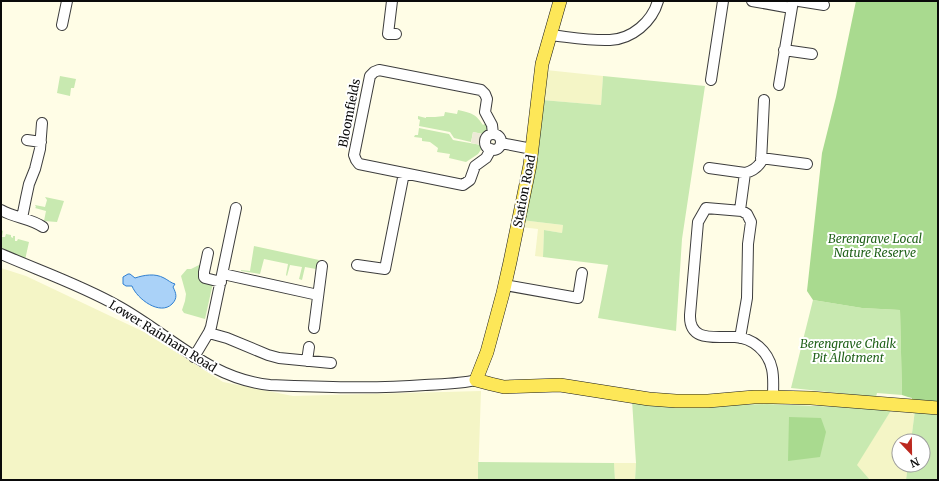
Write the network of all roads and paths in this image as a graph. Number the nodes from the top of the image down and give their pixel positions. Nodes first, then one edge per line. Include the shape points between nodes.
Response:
1 (67, 1) edge
2 (392, 1) edge
3 (560, 1) edge
4 (658, 1) edge
5 (723, 1) edge
6 (752, 1) edge
7 (794, 3) edge
8 (824, 5) dead end
9 (62, 25) dead end
10 (396, 34) dead end
11 (550, 35) junction
12 (784, 50) junction
13 (812, 54) dead end
14 (710, 80) dead end
15 (779, 85) dead end
16 (764, 100) dead end
17 (42, 123) dead end
18 (493, 134) junction
19 (27, 140) dead end
20 (41, 142) junction
21 (501, 143) junction
22 (491, 149) junction
23 (532, 149) junction
24 (761, 158) junction
25 (806, 164) dead end
26 (709, 168) dead end
27 (404, 173) junction
28 (745, 173) junction
29 (236, 208) dead end
30 (1, 210) edge
31 (740, 210) junction
32 (22, 218) junction
33 (43, 227) dead end
34 (208, 252) dead end
35 (1, 254) edge
36 (356, 265) dead end
37 (322, 266) dead end
38 (582, 273) dead end
39 (222, 278) junction
40 (505, 285) junction
41 (318, 295) junction
42 (314, 328) dead end
43 (209, 333) junction
44 (740, 338) junction
45 (309, 347) dead end
46 (194, 357) junction
47 (307, 361) junction
48 (331, 363) dead end
49 (476, 380) junction
50 (773, 396) junction
51 (935, 408) edge

1 - 9 street
2 - 10 street via 388,34
3 - 11 main road, Station Road
4 - 11 street via 646,24 618,39 600,40
5 - 14 street
6 - 7 street
7 - 8 street
7 - 12 street
11 - 23 main road, Station Road via 542,64
12 - 13 street
12 - 15 street
16 - 24 street
17 - 20 street
18 - 21 street, Bloomfields via 499,137
18 - 22 street, Bloomfields via 486,140
18 - 27 street, Bloomfields via 492,125 485,112 487,99 481,90 380,70 374,72 370,76 354,155 359,164
19 - 20 street
20 - 32 street
21 - 22 street, Bloomfields via 497,148
21 - 23 street
22 - 27 street, Bloomfields via 486,158 475,166 470,180 463,185
23 - 40 main road, Station Road
24 - 25 street
24 - 28 street via 757,167
26 - 28 street
27 - 36 street via 385,269
28 - 31 street
29 - 39 street
30 - 32 street
31 - 44 street via 747,214 751,222 747,298
31 - 44 street via 706,208 698,222 690,318 692,328 701,335
32 - 33 street
34 - 39 street via 205,278
35 - 46 street, Lower Rainham Road via 113,304
37 - 41 street
38 - 40 street via 578,298
39 - 41 street
39 - 43 street
40 - 49 main road, Station Road via 487,352
41 - 42 street
43 - 46 street
43 - 47 street via 283,359
44 - 50 street via 749,340 769,358 773,371
45 - 47 street
46 - 49 street, Lower Rainham Road via 236,378 270,385 379,387
47 - 48 street
49 - 50 main road via 504,387 564,385 676,401
50 - 51 main road

